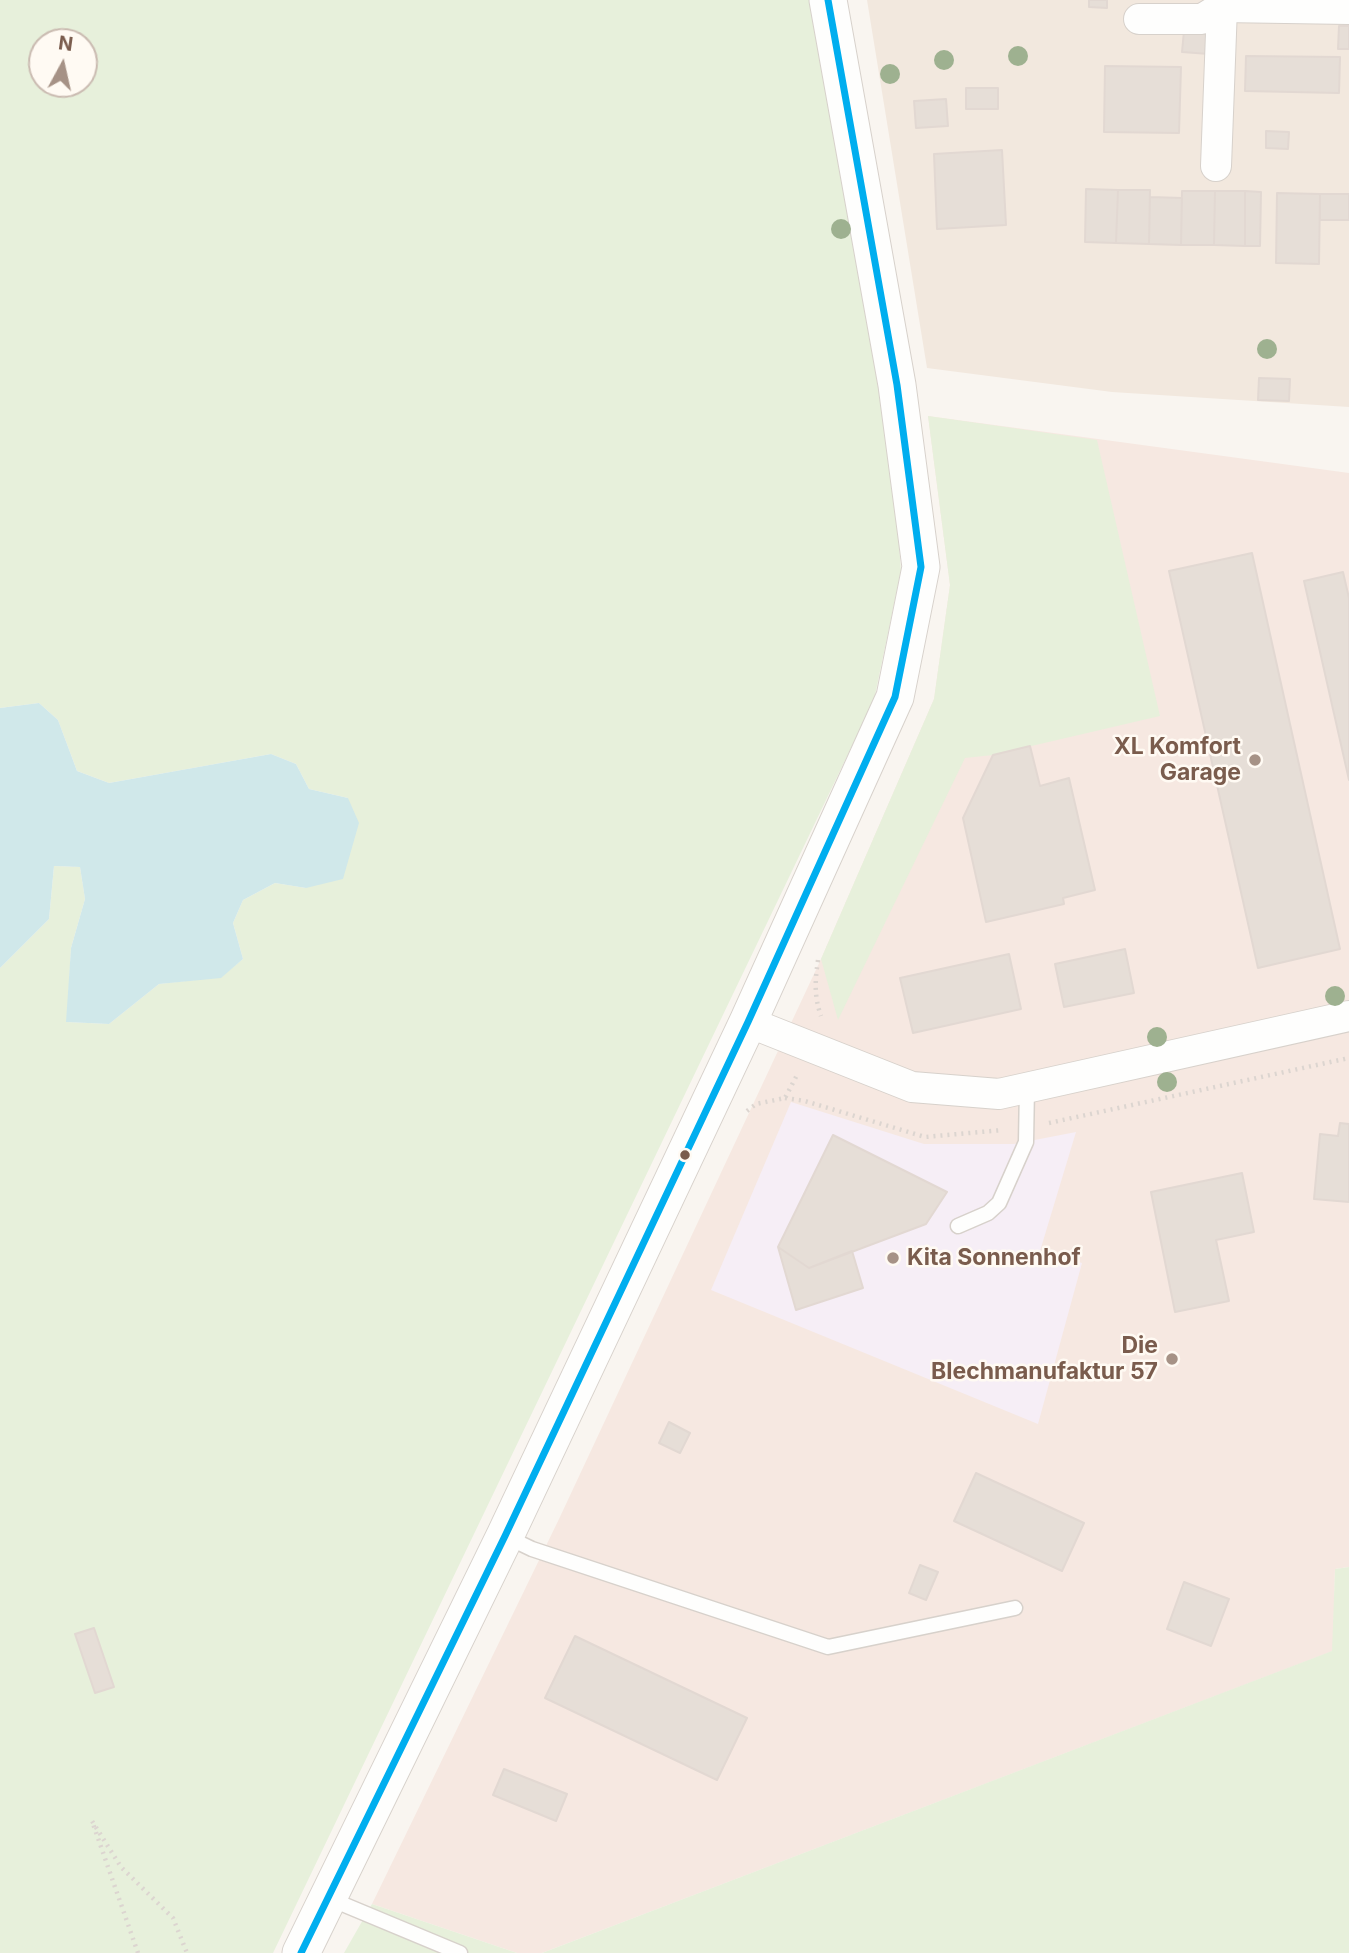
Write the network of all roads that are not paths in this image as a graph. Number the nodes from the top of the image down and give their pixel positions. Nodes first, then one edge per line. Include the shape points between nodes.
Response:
1 (828, 0) edge
2 (1222, 4) edge
3 (1349, 9) edge
4 (1139, 19) dead end
5 (1216, 166) dead end
6 (1349, 1016) edge
7 (748, 1022) junction
8 (1027, 1087) junction
9 (958, 1226) dead end
10 (505, 1536) junction
11 (1015, 1608) dead end
12 (326, 1898) junction
13 (300, 1953) edge
14 (460, 1953) edge

1 - 7 street via 897,385 921,567 895,697
2 - 3 street
2 - 4 street via 1202,19
2 - 5 street
6 - 8 street
7 - 8 street via 912,1087 999,1094
7 - 10 street
8 - 9 lane via 1027,1142 999,1203
10 - 11 lane via 532,1549 828,1647
10 - 12 street
12 - 13 street
12 - 14 lane

